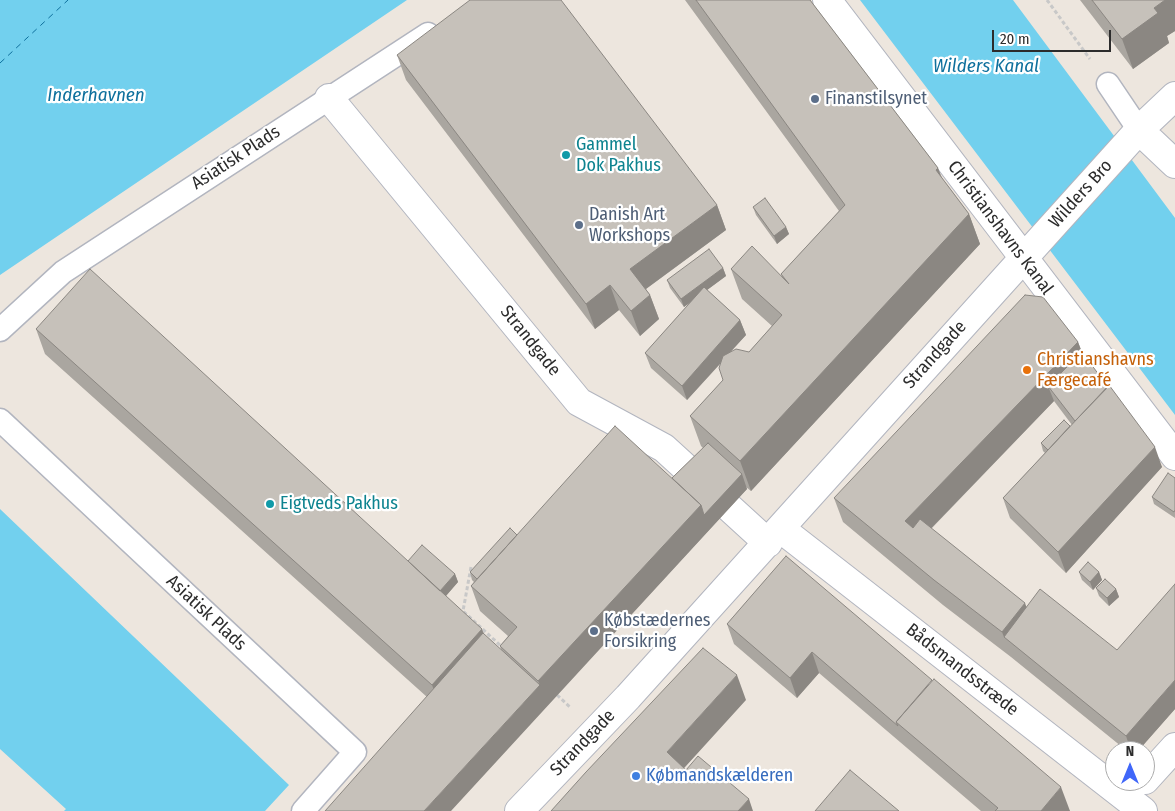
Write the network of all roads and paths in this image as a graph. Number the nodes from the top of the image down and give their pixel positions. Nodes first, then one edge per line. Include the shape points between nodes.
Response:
1 (827, 0) edge
2 (1047, 0) edge
3 (450, 21) edge
4 (1108, 84) joint
5 (1175, 96) edge
6 (328, 98) junction
7 (1139, 130) junction
8 (1175, 164) edge
9 (1023, 258) junction
10 (0, 330) edge
11 (0, 420) edge
12 (1175, 456) edge
13 (774, 536) junction
14 (471, 568) edge
15 (504, 649) edge
16 (1175, 747) edge
17 (1135, 796) edge
18 (303, 811) edge
19 (519, 811) edge

1 - 9 street, Christianshavns Kanal
2 - 4 path
3 - 6 lane, Asiatisk Plads
4 - 7 lane
5 - 7 street
6 - 10 lane, Asiatisk Plads via 63,272
6 - 13 street, Strandgade via 579,402 664,448
7 - 8 street
7 - 9 street, Wilders Bro
9 - 12 street, Christianshavns Kanal
9 - 13 street, Strandgade
11 - 18 lane, Asiatisk Plads via 355,752
13 - 17 street, Bådsmandsstræde
13 - 19 street, Strandgade
14 - 15 path via 463,611
16 - 17 street

